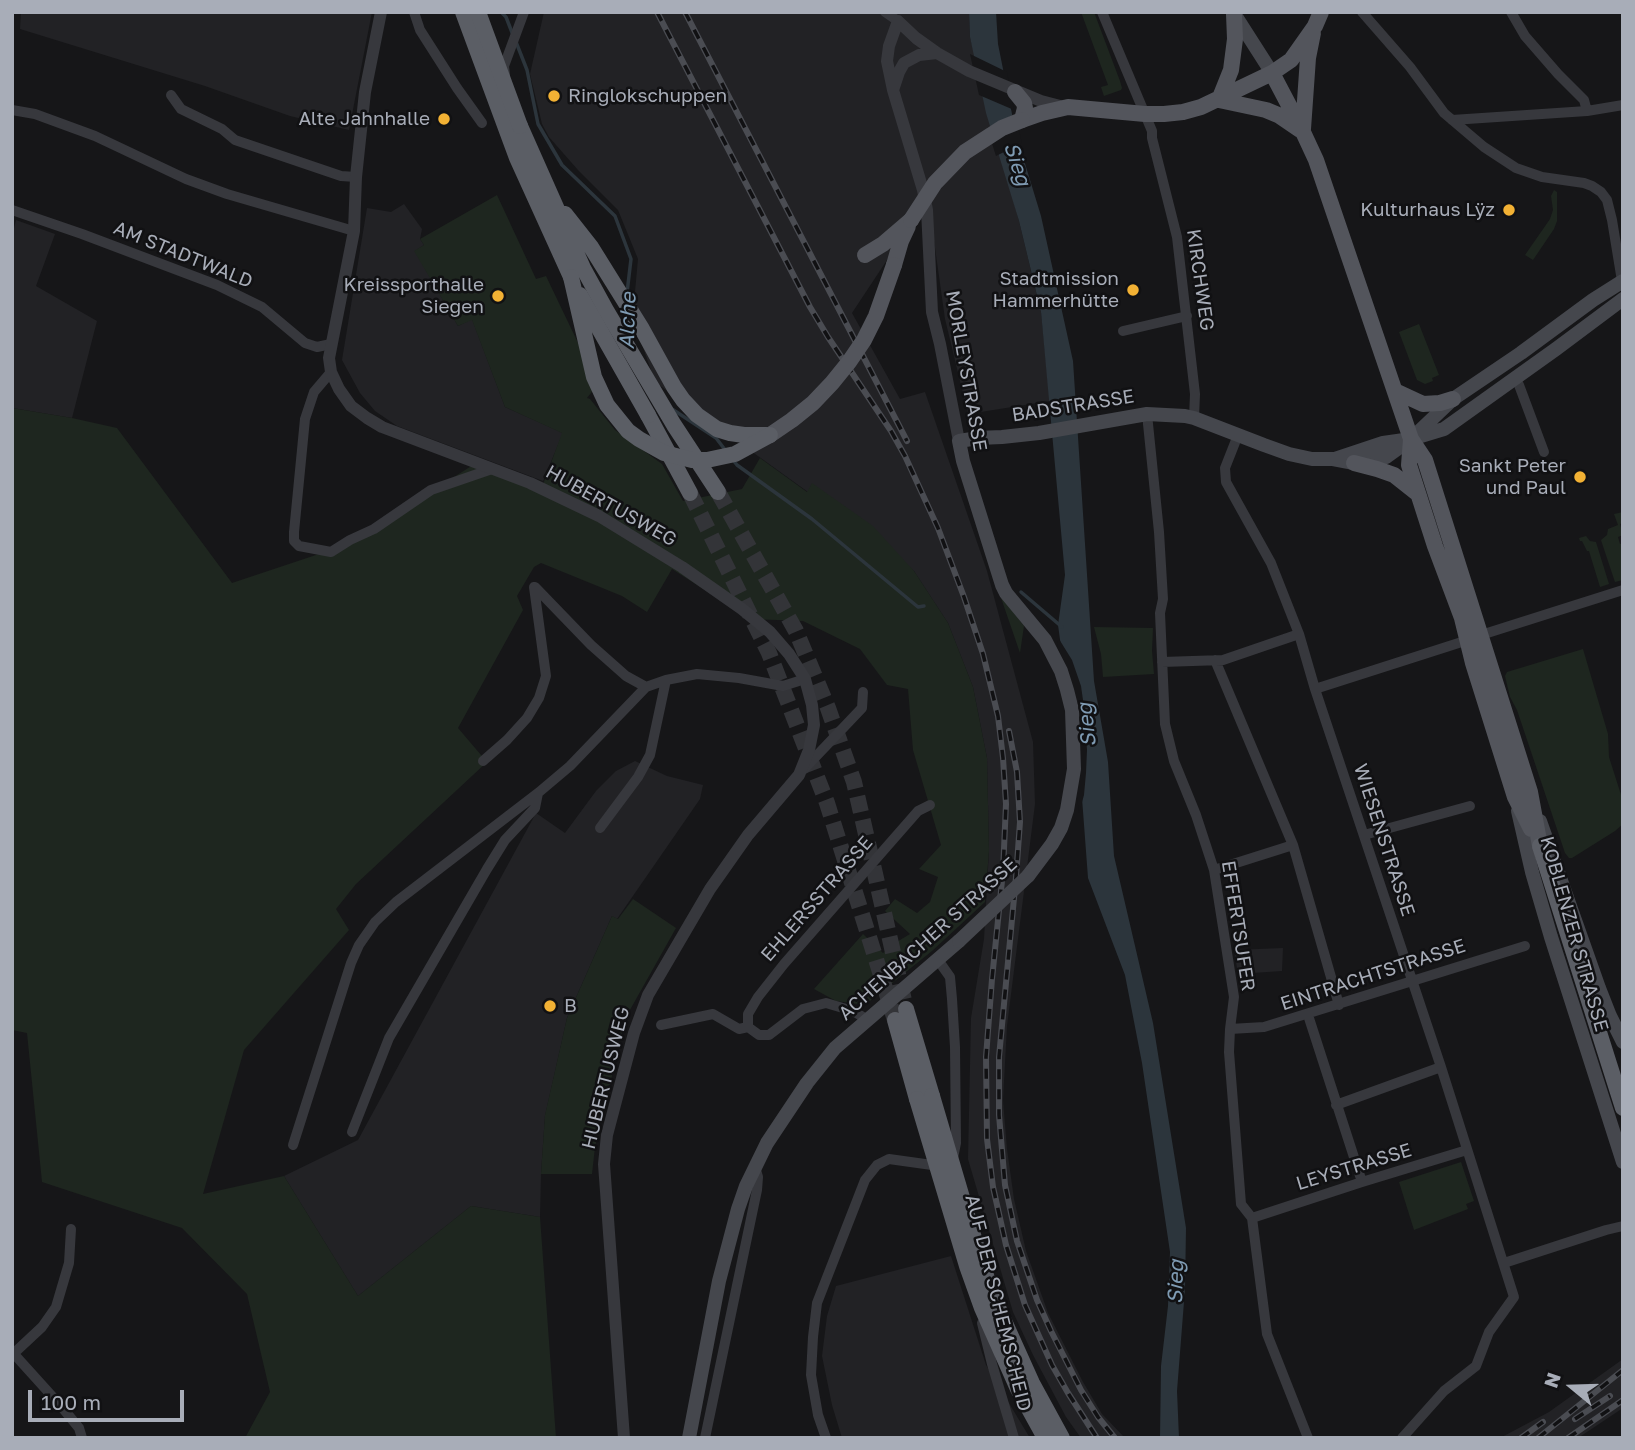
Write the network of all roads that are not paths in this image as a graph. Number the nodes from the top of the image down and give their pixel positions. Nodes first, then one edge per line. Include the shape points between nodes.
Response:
1 (381, 12) edge
2 (414, 12) edge
3 (463, 12) edge
4 (478, 12) edge
5 (524, 12) edge
6 (885, 12) edge
7 (1102, 12) edge
8 (1362, 12) edge
9 (1511, 12) edge
10 (1234, 13) edge
11 (896, 15) edge
12 (1318, 19) edge
13 (937, 53) junction
14 (1272, 72) junction
15 (893, 90) junction
16 (1015, 92) junction
17 (171, 94) dead end
18 (1219, 100) junction
19 (1623, 105) edge
20 (1068, 107) junction
21 (12, 110) edge
22 (1587, 111) junction
23 (1145, 114) junction
24 (1022, 120) junction
25 (1452, 120) junction
26 (482, 123) dead end
27 (1303, 132) junction
28 (356, 177) junction
29 (550, 196) junction
30 (12, 211) edge
31 (911, 220) junction
32 (354, 231) junction
33 (865, 255) dead end
34 (571, 277) junction
35 (1623, 282) edge
36 (1623, 299) edge
37 (1186, 316) junction
38 (1123, 331) dead end
39 (331, 344) junction
40 (593, 358) dead end
41 (1505, 364) junction
42 (331, 372) junction
43 (1515, 379) junction
44 (1395, 391) junction
45 (1453, 399) junction
46 (1147, 414) junction
47 (1194, 418) junction
48 (770, 435) junction
49 (1238, 435) junction
50 (1410, 439) junction
51 (959, 441) junction
52 (1544, 452) dead end
53 (1333, 459) junction
54 (1354, 463) junction
55 (492, 469) junction
56 (690, 492) tunnel mouth
57 (718, 492) tunnel mouth
58 (1418, 494) junction
59 (1623, 590) edge
60 (1299, 634) junction
61 (1475, 637) junction
62 (1047, 645) joint
63 (1215, 660) junction
64 (1162, 662) junction
65 (805, 679) junction
66 (666, 680) junction
67 (646, 687) junction
68 (1315, 689) junction
69 (863, 692) dead end
70 (483, 761) dead end
71 (799, 775) junction
72 (538, 793) junction
73 (1522, 794) junction
74 (929, 805) dead end
75 (1470, 806) dead end
76 (600, 828) dead end
77 (1364, 835) junction
78 (1293, 845) junction
79 (1540, 846) joint
80 (1213, 870) junction
81 (1525, 946) dead end
82 (937, 960) junction
83 (1412, 981) junction
84 (1339, 1005) junction
85 (900, 1015) tunnel mouth
86 (1308, 1015) junction
87 (868, 1020) junction
88 (661, 1025) dead end
89 (748, 1027) junction
90 (1230, 1029) junction
91 (1623, 1042) edge
92 (1441, 1067) junction
93 (925, 1097) junction
94 (1336, 1105) junction
95 (1623, 1108) edge
96 (352, 1132) dead end
97 (293, 1145) dead end
98 (1467, 1150) junction
99 (1623, 1162) edge
100 (755, 1167) junction
101 (950, 1176) junction
102 (1362, 1182) junction
103 (1252, 1218) junction
104 (1623, 1226) edge
105 (71, 1229) dead end
106 (1504, 1263) junction
107 (13, 1354) edge
108 (82, 1438) edge
109 (624, 1438) edge
110 (688, 1438) edge
111 (705, 1438) edge
112 (826, 1438) edge
113 (1014, 1438) edge
114 (1045, 1438) edge
115 (1062, 1438) edge
116 (1308, 1438) edge
117 (1402, 1438) edge

1 - 28 street via 365,92
2 - 26 street via 420,30
3 - 34 highway via 513,149
4 - 29 highway, bridge
5 - 40 street via 504,66 509,118 593,311
6 - 11 street
7 - 23 street, KIRCHWEG
8 - 25 street
9 - 22 street via 1525,36 1584,100
10 - 14 main road, KOBLENZER STRASSE
10 - 18 main road via 1231,70
11 - 13 street
11 - 15 street, MORLEYSTRASSE via 887,61
12 - 14 main road via 1291,60
12 - 27 main road via 1308,58
13 - 15 street via 904,63
13 - 16 street
14 - 18 main road
14 - 27 main road, KOBLENZER STRASSE
15 - 51 street, MORLEYSTRASSE via 927,210 932,312
16 - 20 street
16 - 24 main road via 1024,103
17 - 28 street via 181,109 222,129 235,141
18 - 23 main road via 1183,112
18 - 27 main road via 1266,110
19 - 22 street
20 - 23 main road
20 - 24 main road
21 - 32 street via 95,136 227,194
22 - 25 street
23 - 37 street, KIRCHWEG via 1177,237
24 - 31 main road, bridge via 965,152 934,183
25 - 35 street via 1516,168 1584,183 1601,192 1612,220
27 - 44 main road, KOBLENZER STRASSE
28 - 32 street
29 - 48 highway via 617,286 683,400 718,429
29 - 57 highway via 606,310
30 - 39 street, AM STADTWALD via 217,285 262,307 305,343 317,347
31 - 33 main road
31 - 48 main road, bridge via 876,316 856,351 813,403
32 - 39 street
34 - 48 highway, bridge via 594,377 607,405 628,431 664,453 692,460 735,454
34 - 56 highway, bridge
35 - 41 main road
36 - 43 main road
37 - 38 street
37 - 47 street, KIRCHWEG
39 - 42 street
41 - 43 main road
41 - 45 main road
42 - 55 street, HUBERTUSWEG via 351,405 367,418
42 - 55 street via 314,392 304,419 294,532 299,546 331,552 430,490
43 - 50 main road via 1444,429
43 - 52 street
44 - 45 main road via 1423,404
44 - 50 main road, KOBLENZER STRASSE
45 - 50 main road
46 - 47 main road, BADSTRASSE
46 - 51 main road, BADSTRASSE
46 - 64 street, EFFERTSUFER via 1160,546
47 - 49 main road
49 - 53 main road via 1289,454
49 - 60 street, WIESENSTRASSE via 1225,468 1226,482 1270,562
50 - 53 main road
50 - 54 main road via 1386,457
50 - 58 main road, KOBLENZER STRASSE via 1409,465
50 - 61 main road, KOBLENZER STRASSE via 1425,460
51 - 62 main road, MORLEYSTRASSE via 1002,585
53 - 54 main road
54 - 58 main road via 1394,475
55 - 65 street, HUBERTUSWEG via 599,516 682,567 757,620
58 - 61 main road, KOBLENZER STRASSE
59 - 61 street
60 - 63 street
60 - 68 street, WIESENSTRASSE
61 - 68 street
61 - 73 main road, KOBLENZER STRASSE
62 - 82 main road, ACHENBACHER STRASSE, bridge via 1072,710 1074,769 1067,810 1052,844 1028,876
63 - 64 street
63 - 78 street
64 - 80 street, EFFERTSUFER via 1165,724 1174,761
65 - 66 street via 783,686 697,674
65 - 71 street, HUBERTUSWEG via 814,725
66 - 67 street
66 - 76 street via 650,755
67 - 70 street via 591,645 534,587 546,676 527,719
67 - 72 street
68 - 77 street, WIESENSTRASSE
69 - 71 street, HUBERTUSWEG via 862,708
71 - 109 street, HUBERTUSWEG via 710,889 648,995 607,1135 604,1164
72 - 96 street via 535,808 505,840 389,1038
72 - 97 street via 375,922 351,963
73 - 79 main road, KOBLENZER STRASSE
73 - 91 main road, KOBLENZER STRASSE
73 - 99 main road, KOBLENZER STRASSE via 1532,872
74 - 89 street, EHLERSSTRASSE via 918,811 784,964 748,1014
75 - 77 street
77 - 83 street, WIESENSTRASSE
78 - 80 street
78 - 84 street
79 - 95 highway
80 - 90 street, EFFERTSUFER via 1234,997
81 - 83 street, EINTRACHTSTRASSE
82 - 87 main road, ACHENBACHER STRASSE
82 - 101 street via 950,977 955,1047 956,1143
83 - 84 street, EINTRACHTSTRASSE
83 - 92 street, WIESENSTRASSE
84 - 86 street, EINTRACHTSTRASSE
85 - 93 highway
86 - 90 street, EINTRACHTSTRASSE via 1265,1027
86 - 94 street
87 - 89 street via 826,1003 803,1009 769,1035
87 - 100 main road, ACHENBACHER STRASSE via 835,1048 807,1083
88 - 89 street via 713,1014 738,1029
90 - 103 street, EFFERTSUFER via 1241,1205
92 - 94 street
92 - 98 street, WIESENSTRASSE
93 - 114 highway, bridge via 967,1266 1018,1389
93 - 115 highway, bridge via 996,1303
94 - 102 street
98 - 102 street, LEYSTRASSE
98 - 106 street, WIESENSTRASSE
100 - 110 main road, ACHENBACHER STRASSE via 738,1209 719,1282
100 - 111 street, ACHENBACHER STRASSE via 757,1190
101 - 112 street via 932,1165 889,1159 865,1180 817,1303 811,1375
101 - 113 street, AUF DER SCHEMSCHEID via 992,1364
102 - 103 street, LEYSTRASSE
103 - 116 street, EFFERTSUFER via 1267,1334
104 - 106 street
105 - 107 street via 69,1263 56,1307
106 - 117 street, WIESENSTRASSE via 1514,1297 1489,1332 1476,1366 1444,1391
107 - 108 street via 61,1406

